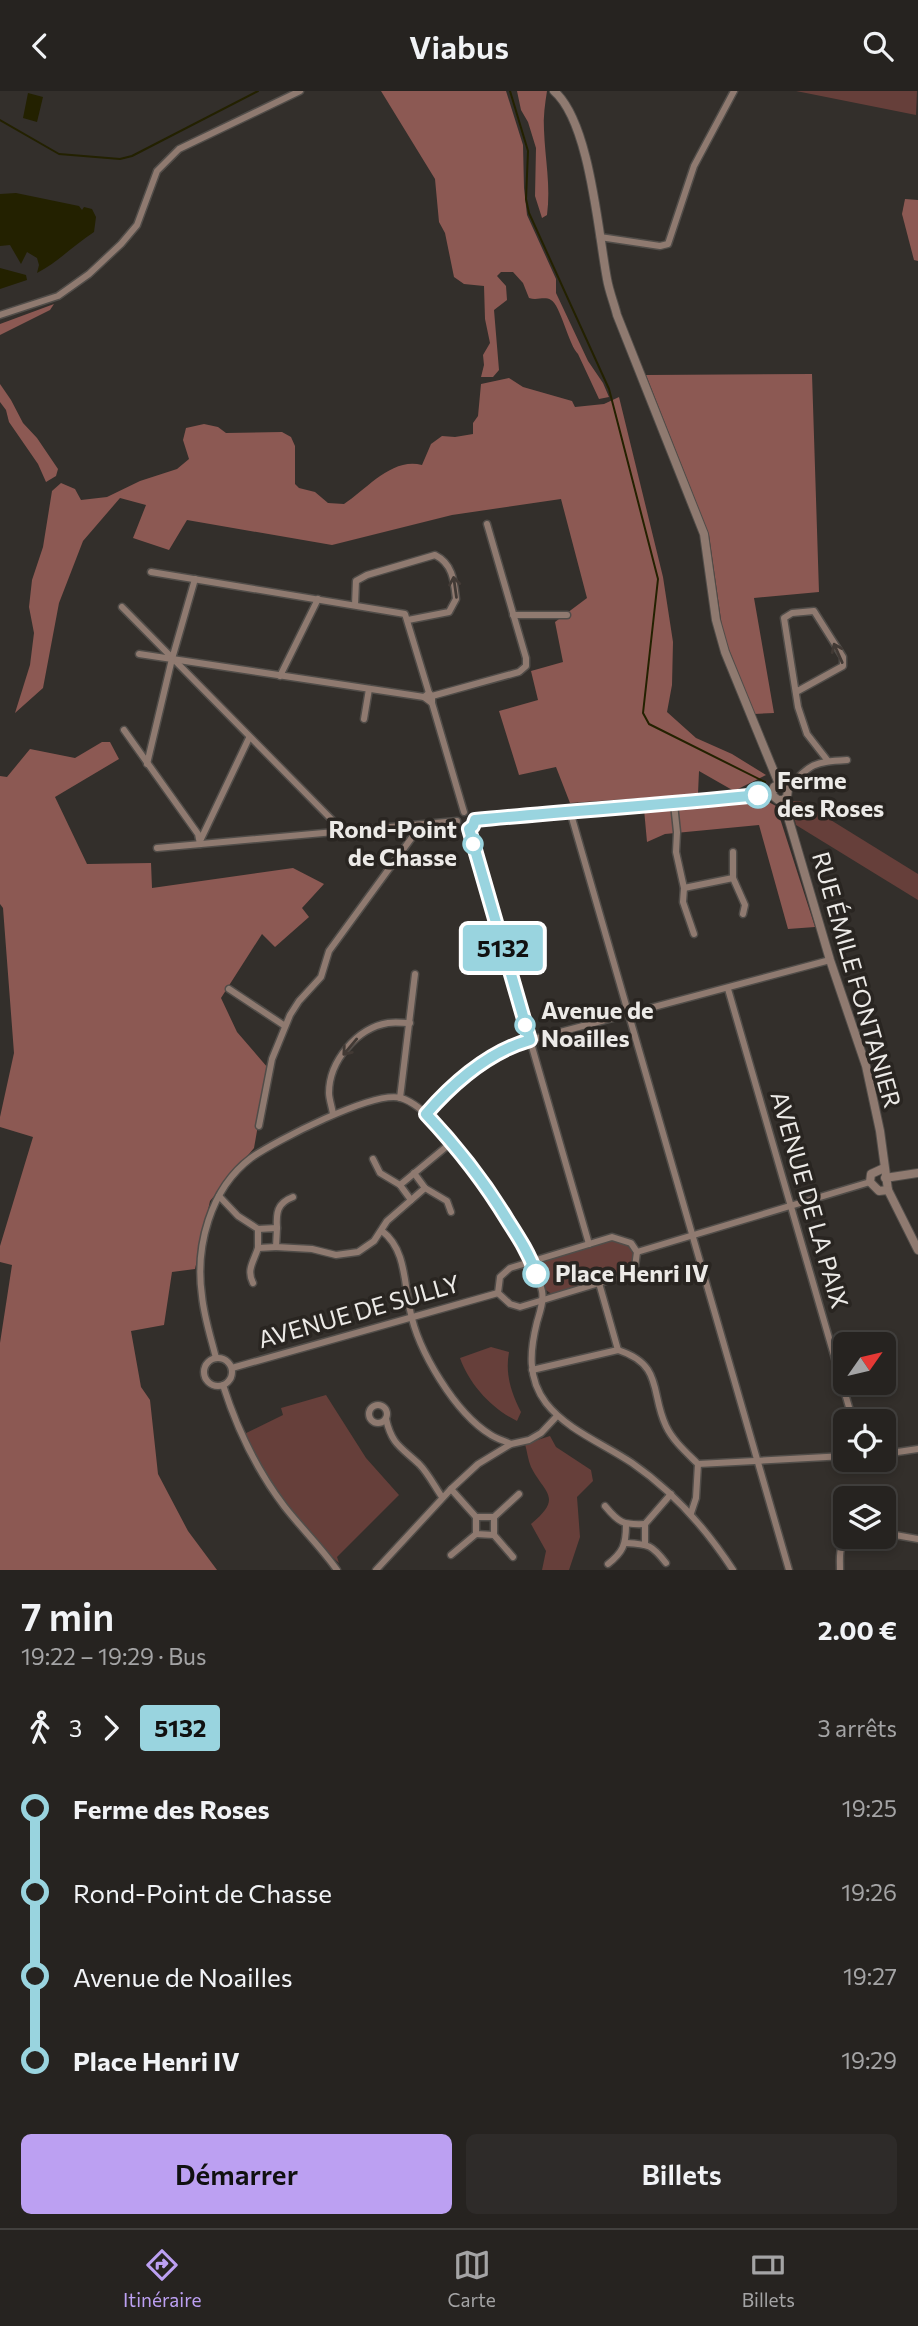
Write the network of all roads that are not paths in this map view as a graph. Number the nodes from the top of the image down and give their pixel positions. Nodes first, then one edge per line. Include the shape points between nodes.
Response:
1 (300, 91) edge
2 (554, 91) edge
3 (734, 91) edge
4 (600, 237) junction
5 (0, 315) edge
6 (487, 524) dead end
7 (151, 572) dead end
8 (195, 579) junction
9 (318, 599) junction
10 (355, 605) junction
11 (122, 607) dead end
12 (513, 615) junction
13 (567, 615) dead end
14 (408, 620) junction
15 (139, 655) dead end
16 (172, 659) junction
17 (279, 677) junction
18 (369, 689) junction
19 (796, 692) junction
20 (429, 697) junction
21 (364, 719) dead end
22 (124, 730) dead end
23 (249, 738) junction
24 (847, 760) dead end
25 (828, 761) junction
26 (147, 764) junction
27 (779, 784) junction
28 (788, 789) junction
29 (772, 792) junction
30 (783, 800) junction
31 (674, 804) junction
32 (570, 811) junction
33 (464, 812) junction
34 (475, 820) junction
35 (457, 821) junction
36 (421, 825) junction
37 (469, 829) junction
38 (344, 832) junction
39 (200, 844) junction
40 (157, 848) dead end
41 (733, 852) dead end
42 (733, 878) junction
43 (684, 888) junction
44 (743, 913) dead end
45 (694, 933) dead end
46 (830, 960) junction
47 (415, 974) dead end
48 (229, 989) dead end
49 (727, 989) junction
50 (628, 1013) junction
51 (410, 1023) junction
52 (285, 1026) junction
53 (530, 1040) junction
54 (400, 1098) junction
55 (333, 1114) junction
56 (426, 1114) junction
57 (259, 1126) dead end
58 (452, 1142) junction
59 (373, 1159) dead end
60 (884, 1168) junction
61 (918, 1173) edge
62 (414, 1174) junction
63 (886, 1178) junction
64 (870, 1182) junction
65 (400, 1185) junction
66 (425, 1188) junction
67 (888, 1190) junction
68 (219, 1196) junction
69 (293, 1198) dead end
70 (411, 1200) junction
71 (791, 1206) junction
72 (451, 1212) dead end
73 (277, 1228) junction
74 (258, 1229) junction
75 (383, 1231) junction
76 (692, 1235) junction
77 (589, 1244) junction
78 (276, 1247) junction
79 (258, 1248) junction
80 (918, 1250) edge
81 (637, 1252) junction
82 (531, 1261) junction
83 (253, 1283) dead end
84 (599, 1283) junction
85 (498, 1293) junction
86 (543, 1300) junction
87 (411, 1317) junction
88 (618, 1350) junction
89 (215, 1358) junction
90 (232, 1368) junction
91 (532, 1370) junction
92 (223, 1385) junction
93 (850, 1409) edge
94 (557, 1416) junction
95 (386, 1419) dead end
96 (511, 1444) junction
97 (918, 1450) edge
98 (896, 1453) edge
99 (833, 1457) edge
100 (757, 1460) junction
101 (698, 1464) junction
102 (451, 1489) junction
103 (519, 1494) dead end
104 (671, 1494) junction
105 (442, 1497) junction
106 (604, 1506) dead end
107 (691, 1513) junction
108 (476, 1517) junction
109 (494, 1517) junction
110 (645, 1524) junction
111 (626, 1525) junction
112 (476, 1534) junction
113 (494, 1535) junction
114 (896, 1535) edge
115 (918, 1539) edge
116 (626, 1543) junction
117 (645, 1544) junction
118 (841, 1549) edge
119 (451, 1555) dead end
120 (513, 1557) dead end
121 (666, 1563) dead end
122 (608, 1565) dead end
123 (337, 1570) edge
124 (376, 1570) edge
125 (733, 1570) edge
126 (789, 1570) edge
127 (840, 1570) edge

1 - 5 street via 179,149 157,171 137,225 89,274 58,296
2 - 4 street via 578,129
3 - 4 street via 694,166 668,244
4 - 27 street via 617,315 705,534 724,652
6 - 12 street
7 - 8 street
8 - 9 street
8 - 16 street
9 - 10 street
9 - 17 street
10 - 14 street via 405,614
14 -> 10 street via 449,612 456,599 453,573 435,555 356,581
11 - 16 street
12 - 13 street
12 - 20 street via 526,666 519,672
14 - 20 street
15 - 16 street
16 - 17 street
16 - 23 street
16 - 26 street
17 - 18 street
18 - 20 street
18 - 21 street
19 -> 19 street via 843,666 843,657 814,611 784,618
19 - 25 street via 807,734
20 - 33 street
22 - 26 street
23 - 38 street
23 - 39 street
24 - 25 street
25 - 28 street via 807,768
26 - 39 street via 198,834
27 - 28 street
27 - 29 street
28 - 30 street
29 - 30 street via 775,799
29 - 31 street
30 - 46 street, RUE ÉMILE FONTANIER
31 - 32 street
31 - 43 street via 676,852
32 - 34 street
32 - 50 street
33 - 34 street
33 - 35 street
34 - 37 street
35 - 36 street
35 - 37 street via 461,828
36 - 38 street
36 - 52 street via 329,951 321,977 299,1001
37 - 53 street
38 - 39 street
39 - 40 street
41 - 42 street
42 - 43 street
42 - 44 street via 745,905
43 - 45 street via 683,901
46 - 49 street
46 - 60 street, RUE ÉMILE FONTANIER via 866,1066
47 - 51 street
48 - 52 street
49 - 50 street
49 - 71 street, AVENUE DE LA PAIX
50 - 53 street
50 - 76 street
51 - 54 street
51 -> 55 street via 387,1023 366,1030 349,1044 332,1073
52 - 57 street via 270,1068
53 - 56 street via 482,1063
53 - 77 street
54 - 55 street
54 - 56 street
55 - 68 street via 253,1157
56 - 58 street
58 - 62 street
58 - 82 street via 486,1185
59 - 65 street via 380,1173
60 - 63 street, RUE ÉMILE FONTANIER
60 - 64 street via 871,1174
61 - 63 street
62 - 65 street
62 - 66 street
63 - 67 street, RUE ÉMILE FONTANIER
64 - 67 street via 879,1191
64 - 71 street
65 - 70 street
66 - 70 street
66 - 72 street via 447,1201
67 - 80 street, RUE ÉMILE FONTANIER
68 - 74 street
68 - 89 street via 205,1232 201,1279
69 - 73 street via 276,1211
70 - 75 street via 387,1221
71 - 76 street
71 - 93 street, AVENUE DE LA PAIX
73 - 74 street
73 - 78 street
74 - 79 street
75 - 78 street via 358,1252 348,1254
75 - 87 street via 400,1254
76 - 81 street
76 - 100 street
77 - 81 street via 612,1237 631,1244
77 - 82 street
78 - 79 street
79 - 83 street via 250,1267
81 - 84 street via 629,1275
82 - 85 street via 504,1272
82 - 86 street
84 - 86 street
84 - 88 street
85 - 86 street via 520,1307
85 - 87 street, AVENUE DE SULLY
86 - 91 street via 533,1339
87 - 90 street, AVENUE DE SULLY
87 - 96 street via 446,1389 483,1429
88 - 91 street
88 - 101 street via 630,1354 649,1372 666,1427
89 - 90 street via 224,1359
89 - 92 street via 206,1365 206,1377
90 - 92 street
91 - 94 street via 539,1391
92 - 123 street via 252,1458
94 - 96 street via 541,1433
94 - 104 street
95 - 105 street via 398,1448 421,1466
96 - 102 street via 478,1464
97 - 98 street
99 - 100 street
100 - 101 street
100 - 126 street
101 - 107 street
102 - 105 street
102 - 108 street
103 - 109 street
104 - 107 street
104 - 110 street
105 - 124 street
106 - 111 street
107 - 125 street
108 - 109 street
108 - 112 street
109 - 113 street
110 - 111 street
110 - 117 street
111 - 116 street
112 - 113 street
112 - 119 street
113 - 120 street
114 - 115 street
116 - 117 street
116 - 122 street
117 - 121 street
118 - 127 street

